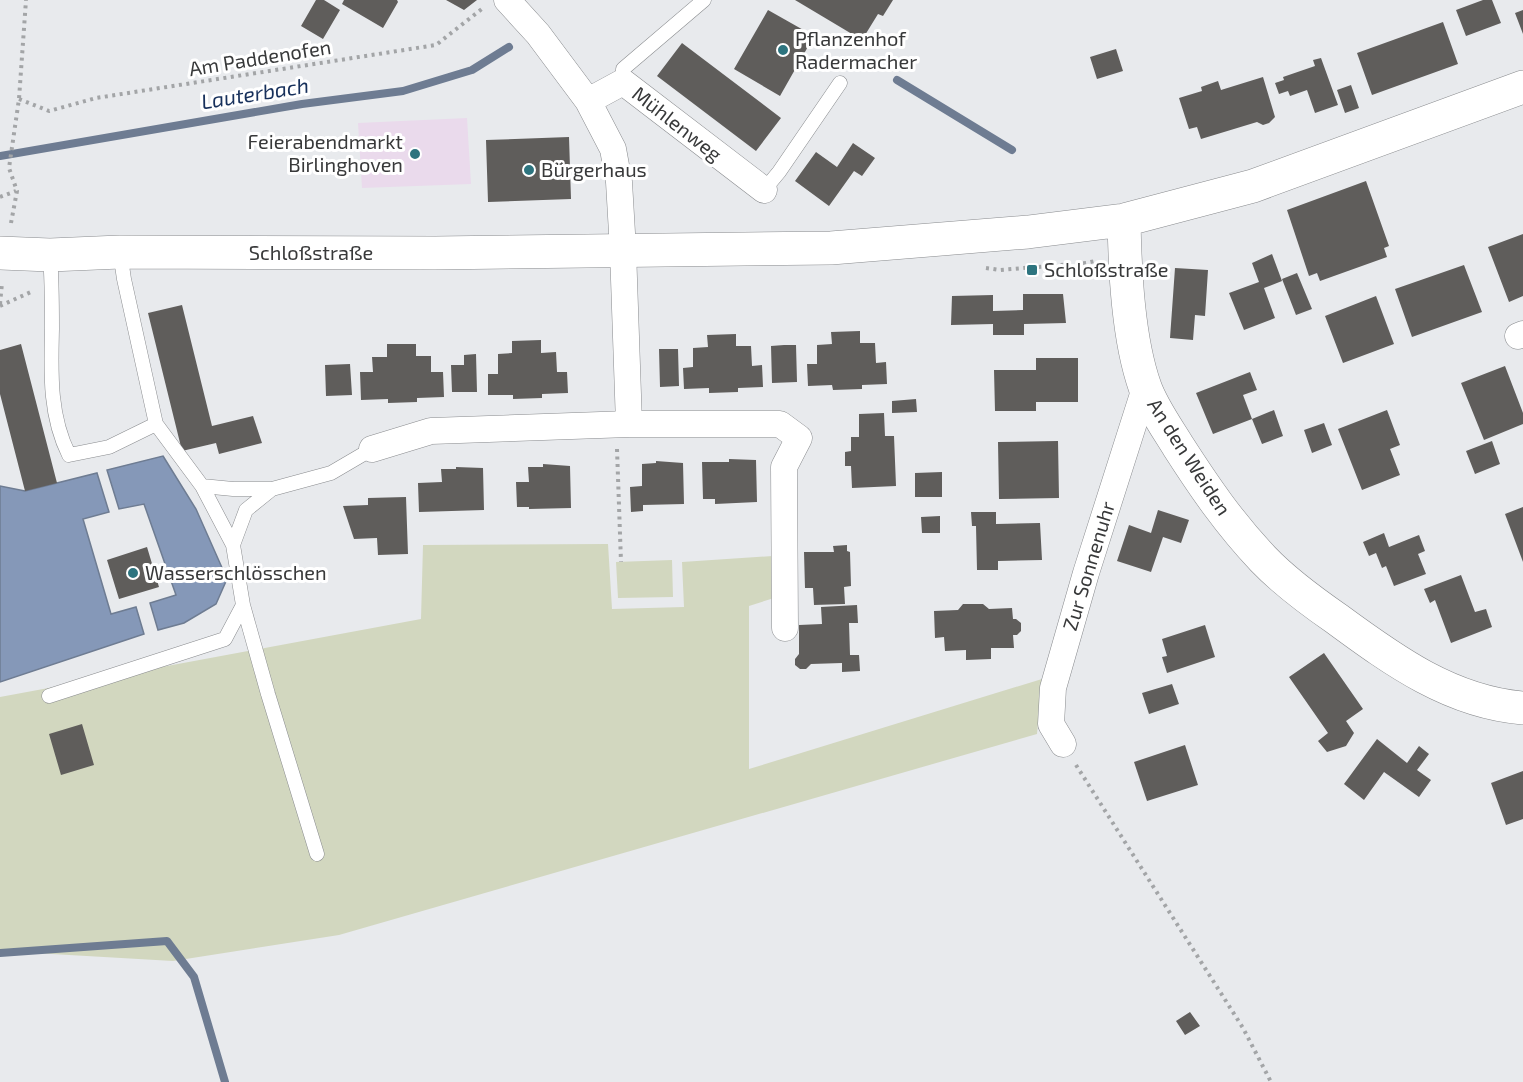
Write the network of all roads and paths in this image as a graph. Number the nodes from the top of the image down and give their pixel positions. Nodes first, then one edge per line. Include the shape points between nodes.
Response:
1 (26, 0) edge
2 (704, 0) edge
3 (496, 3) edge
4 (623, 82) junction
5 (840, 83) dead end
6 (1523, 87) edge
7 (19, 99) junction
8 (588, 101) junction
9 (764, 190) joint
10 (0, 197) edge
11 (1124, 220) junction
12 (623, 250) junction
13 (120, 252) junction
14 (0, 253) edge
15 (50, 255) junction
16 (1145, 388) junction
17 (156, 424) junction
18 (623, 424) junction
19 (372, 449) joint
20 (202, 486) junction
21 (272, 489) junction
22 (232, 545) junction
23 (621, 562) dead end
24 (243, 605) junction
25 (784, 628) dead end
26 (48, 696) dead end
27 (1523, 708) edge
28 (1063, 744) joint
29 (317, 854) dead end
30 (1271, 1082) edge

1 - 7 path
2 - 4 lane via 623,69
3 - 7 path, Am Paddenofen via 436,45 96,98 49,111
3 - 8 street via 538,34
4 - 8 street, Mühlenweg
4 - 9 street, Mühlenweg
5 - 9 lane
6 - 11 main road, Schloßstraße via 1253,186
7 - 10 path via 9,168 17,191
8 - 12 street via 613,149
11 - 12 main road, Schloßstraße via 831,248
11 - 16 main road, An den Weiden via 1133,340
12 - 13 main road, Schloßstraße
12 - 18 street
13 - 15 main road, Schloßstraße
13 - 17 lane
14 - 15 main road, Schloßstraße
15 - 17 lane via 51,390 60,436 69,455 109,447
16 - 27 main road, An den Weiden via 1207,493 1265,561 1296,589 1381,652 1426,679 1476,700
16 - 28 street, Zur Sonnenuhr via 1053,688 1051,724
17 - 20 lane
18 - 19 street via 430,431
18 - 23 path
18 - 25 street via 780,424 799,438 784,467
19 - 21 lane via 331,473
20 - 21 lane
20 - 22 lane
21 - 22 lane via 246,510
22 - 24 lane
24 - 26 lane via 225,639
24 - 29 lane
28 - 30 path via 1243,1028

